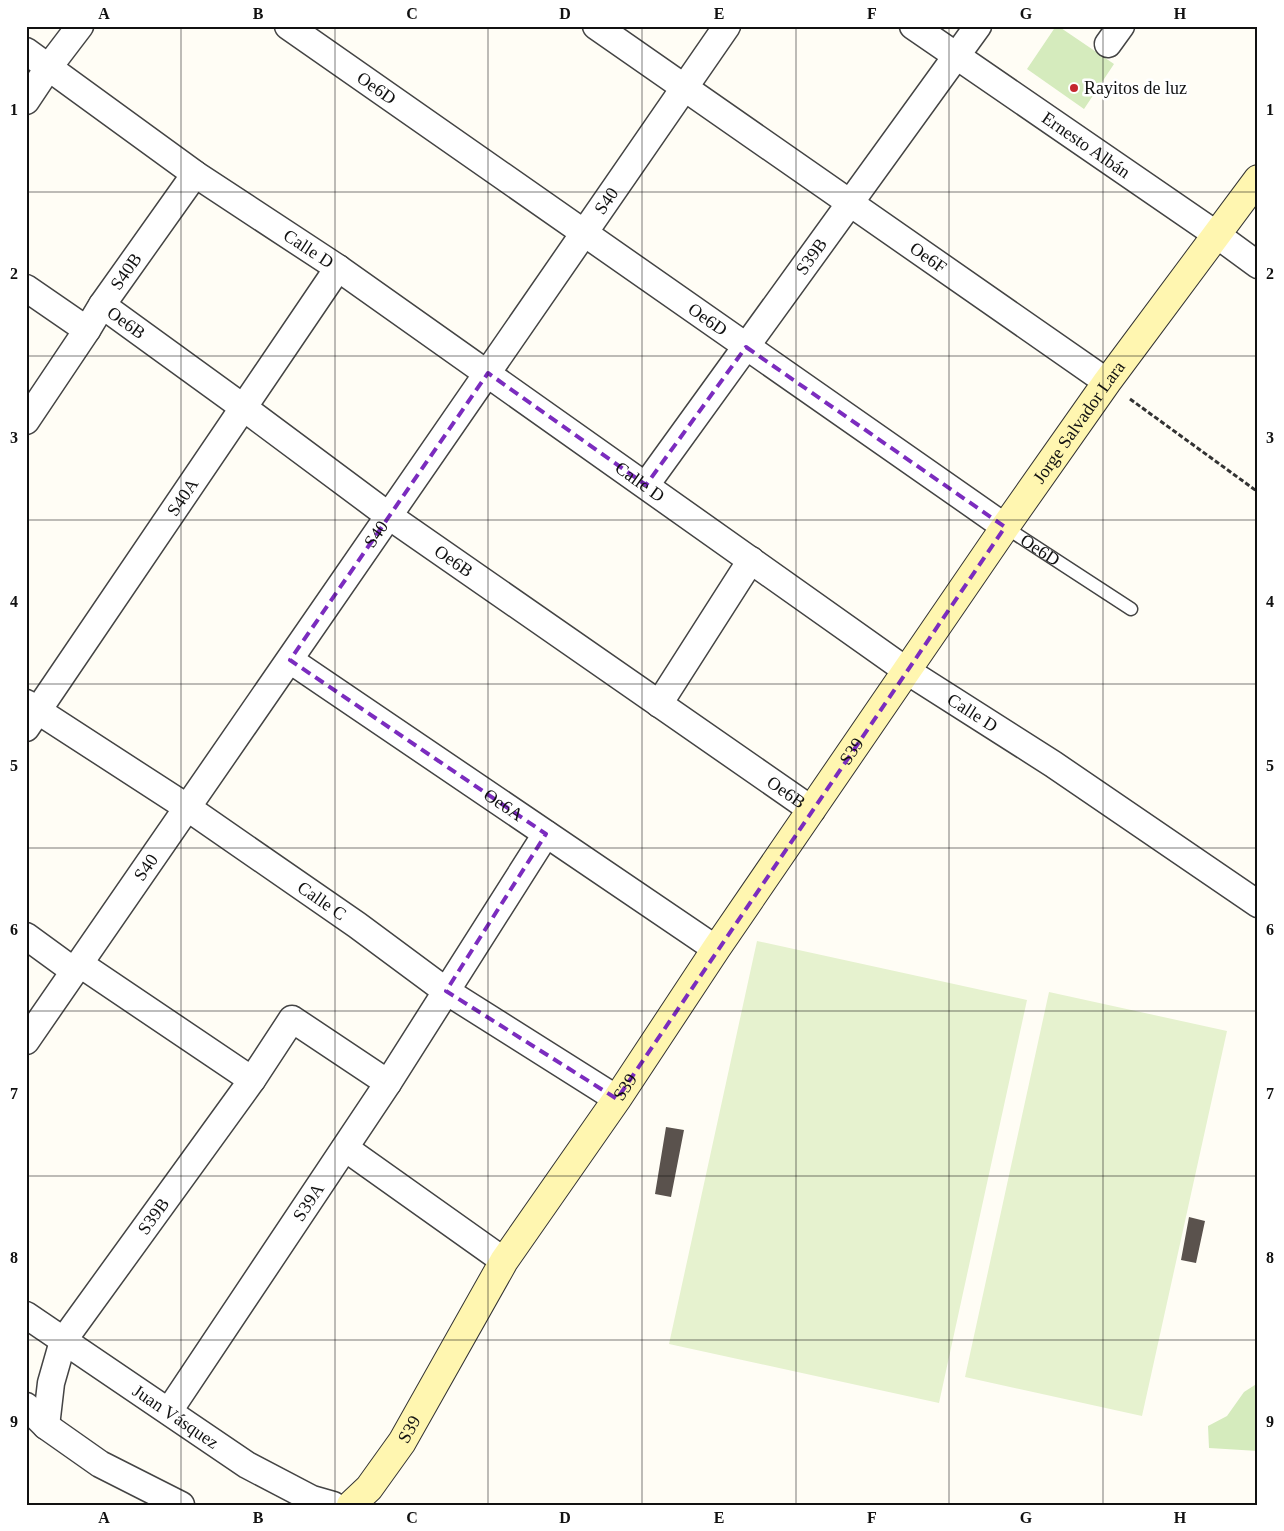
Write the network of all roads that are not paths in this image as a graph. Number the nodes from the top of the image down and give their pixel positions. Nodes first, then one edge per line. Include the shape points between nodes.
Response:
1 (80, 26) edge
2 (288, 26) edge
3 (596, 26) edge
4 (727, 26) edge
5 (913, 26) edge
6 (978, 26) edge
7 (26, 51) edge
8 (957, 56) junction
9 (48, 68) junction
10 (684, 88) junction
11 (26, 101) edge
12 (195, 174) junction
13 (1258, 179) edge
14 (850, 204) junction
15 (584, 234) junction
16 (1217, 235) junction
17 (1258, 264) edge
18 (338, 268) junction
19 (26, 288) edge
20 (102, 305) junction
21 (87, 330) junction
22 (746, 347) junction
23 (488, 373) junction
24 (1107, 382) junction
25 (244, 408) junction
26 (26, 420) edge
27 (646, 485) junction
28 (389, 516) junction
29 (1005, 528) junction
30 (751, 560) junction
31 (1131, 609) dead end
32 (290, 660) junction
33 (907, 671) junction
34 (659, 704) junction
35 (30, 714) edge
36 (188, 808) junction
37 (812, 810) junction
38 (546, 834) junction
39 (1258, 904) edge
40 (26, 936) edge
41 (716, 949) junction
42 (77, 968) junction
43 (446, 992) junction
44 (26, 1041) edge
45 (252, 1080) junction
46 (388, 1083) junction
47 (617, 1099) junction
48 (345, 1148) junction
49 (504, 1261) junction
50 (26, 1315) edge
51 (63, 1341) junction
52 (26, 1406) edge
53 (169, 1411) junction
54 (46, 1426) junction
55 (181, 1505) edge
56 (333, 1505) edge
57 (351, 1505) edge

1 - 9 street
2 - 15 street, Oe6D
3 - 10 street, Oe6F
4 - 10 street, S40
5 - 8 street, Ernesto Albán
6 - 8 street, S39B
7 - 9 street, Calle D
8 - 14 street, S39B
8 - 16 street, Ernesto Albán
9 - 11 street
9 - 12 street, Calle D
10 - 14 street, Oe6F
10 - 15 street, S40
12 - 18 street, Calle D
12 - 20 street, S40B
13 - 16 street, Jorge Salvador Lara
14 - 22 street, S39B
14 - 24 street, Oe6F
15 - 22 street, Oe6D
15 - 23 street, S40
16 - 17 street, Ernesto Albán
16 - 24 street, Jorge Salvador Lara
18 - 23 street, Calle D
18 - 25 street, S40A
19 - 21 street, Oe6B
20 - 21 street, S40B
20 - 25 street, Oe6B
21 - 26 street, S40B
22 - 27 street, S39B
22 - 29 street, Oe6D
23 - 27 street, Calle D
23 - 28 street, S40
24 - 29 street, Jorge Salvador Lara
25 - 28 street, Oe6B
25 - 35 street, S40A
27 - 30 street, Calle D
28 - 32 street, S40
28 - 34 street, Oe6B
29 - 31 lane, Oe6D
29 - 33 street, Jorge Salvador Lara
30 - 33 street, Calle D
30 - 34 street
32 - 36 street, S40
32 - 38 street, Oe6A
33 - 37 street, S39
33 - 39 street, Calle D via 1053,764
34 - 37 street, Oe6B
35 - 36 street, Calle C
36 - 42 street, S40
36 - 43 street, Calle C via 357,925
37 - 41 street, S39
38 - 41 street, Oe6A
38 - 43 street, S39A
40 - 42 street
41 - 47 street, S39
42 - 44 street, S40
42 - 45 street
43 - 46 street, S39A
43 - 47 street, Calle C
45 - 46 street, S39B via 292,1019
45 - 51 street, S39B
46 - 48 street, S39A
47 - 49 street, S39
48 - 49 street
48 - 53 street, S39A
49 - 57 street, S39 via 402,1442 369,1488
50 - 51 street, Juan Vásquez
51 - 53 street, Juan Vásquez
51 - 54 street, S39B via 52,1383
52 - 54 street
53 - 56 street, Juan Vásquez via 247,1465 312,1499
54 - 55 street via 100,1464

